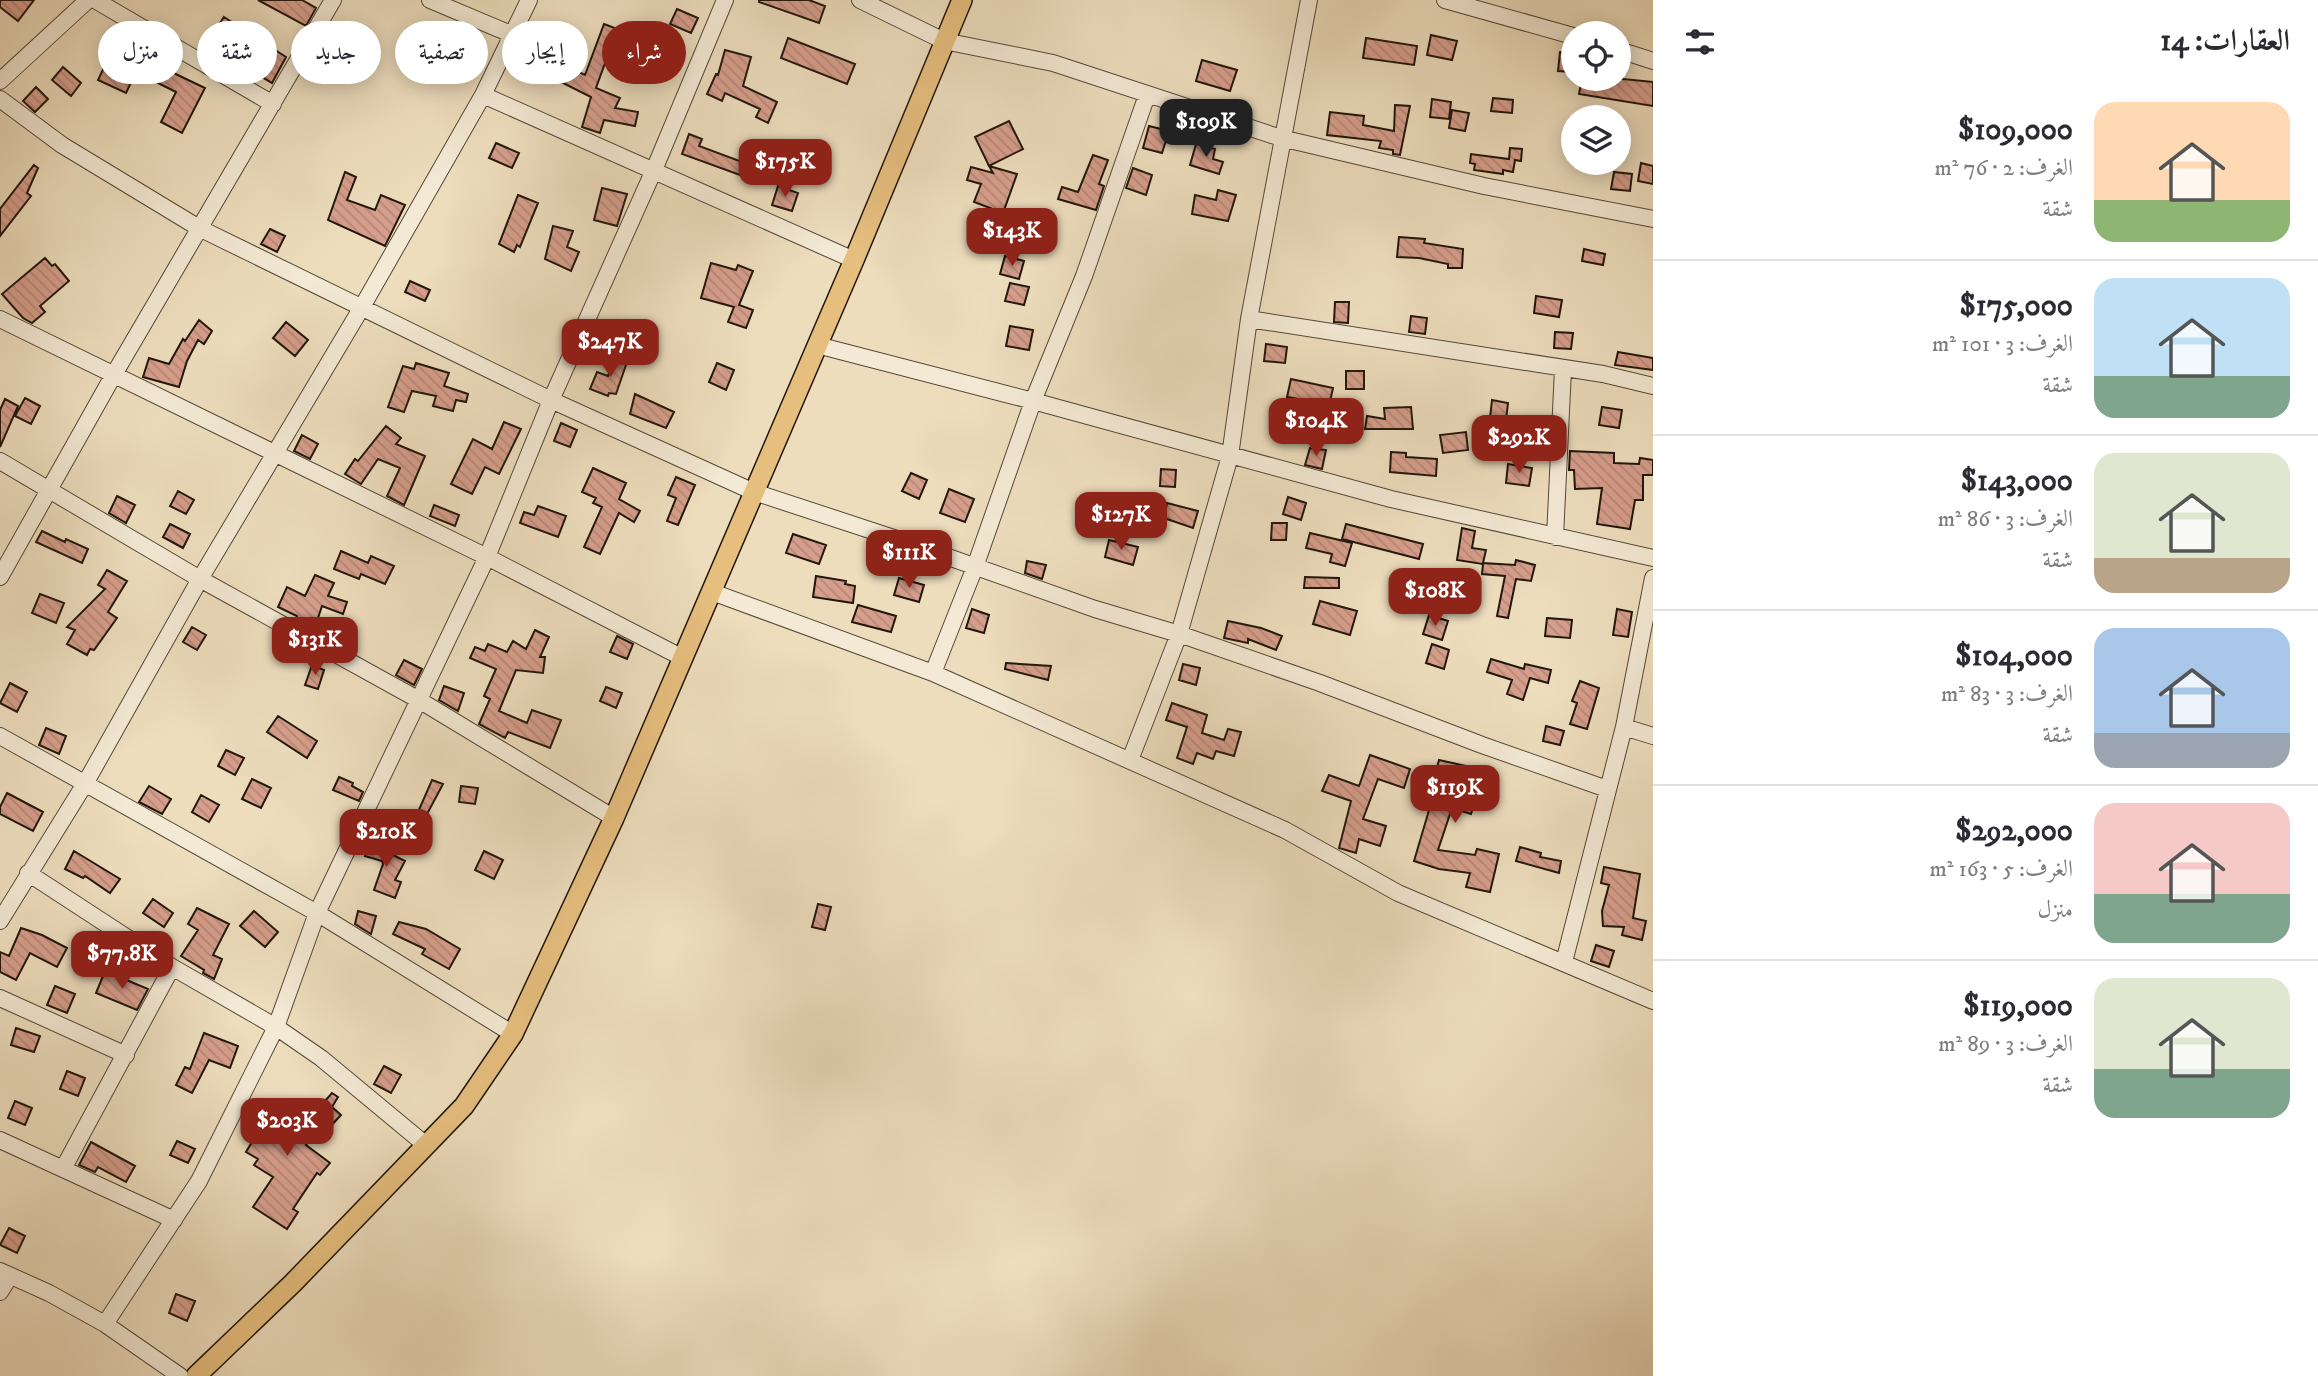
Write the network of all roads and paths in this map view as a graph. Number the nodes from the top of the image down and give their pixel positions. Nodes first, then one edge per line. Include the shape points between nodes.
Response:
1 (88, 0) edge
2 (95, 0) edge
3 (332, 0) edge
4 (430, 0) edge
5 (529, 0) edge
6 (725, 0) edge
7 (860, 0) edge
8 (962, 0) edge
9 (1308, 0) edge
10 (1445, 0) edge
11 (519, 21) edge
12 (502, 30) edge
13 (1561, 33) edge
14 (944, 41) junction
15 (1631, 54) edge
16 (502, 57) edge
17 (1653, 61) edge
18 (0, 80) edge
19 (483, 95) junction
20 (1147, 96) junction
21 (0, 99) edge
22 (273, 104) junction
23 (1281, 138) junction
24 (654, 170) junction
25 (1653, 219) edge
26 (199, 228) junction
27 (854, 260) junction
28 (362, 307) junction
29 (0, 319) edge
30 (1249, 319) junction
31 (817, 345) junction
32 (1563, 369) junction
33 (113, 376) junction
34 (1653, 386) edge
35 (551, 400) junction
36 (1033, 401) junction
37 (275, 453) junction
38 (1230, 456) junction
39 (0, 461) edge
40 (48, 489) junction
41 (754, 492) junction
42 (1555, 537) junction
43 (487, 557) junction
44 (1653, 558) edge
45 (975, 566) junction
46 (0, 577) edge
47 (1653, 578) edge
48 (200, 579) junction
49 (712, 592) junction
50 (1179, 634) junction
51 (683, 658) junction
52 (933, 673) junction
53 (419, 700) junction
54 (1624, 727) junction
55 (0, 736) edge
56 (1653, 736) edge
57 (1130, 760) junction
58 (86, 782) junction
59 (1607, 789) junction
60 (614, 818) junction
61 (28, 873) junction
62 (317, 913) junction
63 (0, 921) edge
64 (1564, 962) junction
65 (173, 967) junction
66 (0, 998) edge
67 (1653, 1001) edge
68 (276, 1027) junction
69 (513, 1034) junction
70 (126, 1055) junction
71 (0, 1140) edge
72 (427, 1146) junction
73 (63, 1169) junction
74 (174, 1220) junction
75 (3, 1272) edge
76 (0, 1292) edge
77 (105, 1324) junction
78 (180, 1376) edge
79 (196, 1376) edge

1 - 18 street
2 - 22 street
3 - 22 street
4 - 12 street
5 - 11 street
6 - 24 street
7 - 14 street
8 - 14 main road
9 - 23 street
10 - 13 street
14 - 20 street via 1053,63
14 - 27 main road
15 - 17 street
16 - 19 street
19 - 24 street
19 - 28 street
20 - 23 street
20 - 36 street via 1084,276
21 - 26 street via 62,145
22 - 26 street
23 - 25 street via 1484,186
23 - 30 street
24 - 27 street
24 - 35 street
26 - 28 street
26 - 33 street
27 - 31 main road
28 - 35 street
28 - 37 street
29 - 33 street
30 - 32 street
30 - 38 street
31 - 36 street
31 - 41 main road
32 - 34 street
32 - 42 street
33 - 37 street
33 - 40 street
35 - 41 street
35 - 43 street
36 - 38 street
36 - 45 street
37 - 43 street
37 - 48 street
38 - 42 street
38 - 50 street
39 - 40 street
40 - 46 street
40 - 48 street
41 - 45 street
41 - 49 main road
42 - 44 street
43 - 51 street
43 - 53 street
45 - 50 street
45 - 52 street
47 - 54 street
48 - 53 street
48 - 58 street
49 - 51 main road
49 - 52 street
50 - 57 street
50 - 59 street
51 - 60 main road
52 - 57 street
53 - 60 street
53 - 62 street
54 - 56 street
54 - 59 street
55 - 58 street
57 - 64 street via 1285,831 1398,893
58 - 61 street
58 - 62 street
59 - 64 street
60 - 69 main road
61 - 63 street
61 - 65 street
62 - 68 street
62 - 69 street
64 - 67 street
65 - 68 street
65 - 70 street
66 - 70 street
68 - 72 street via 321,1058
68 - 74 street via 199,1181
69 - 72 main road via 464,1106
70 - 73 street
71 - 73 street
72 - 79 main road
73 - 74 street
74 - 77 street
75 - 76 street
75 - 77 street
77 - 78 street

